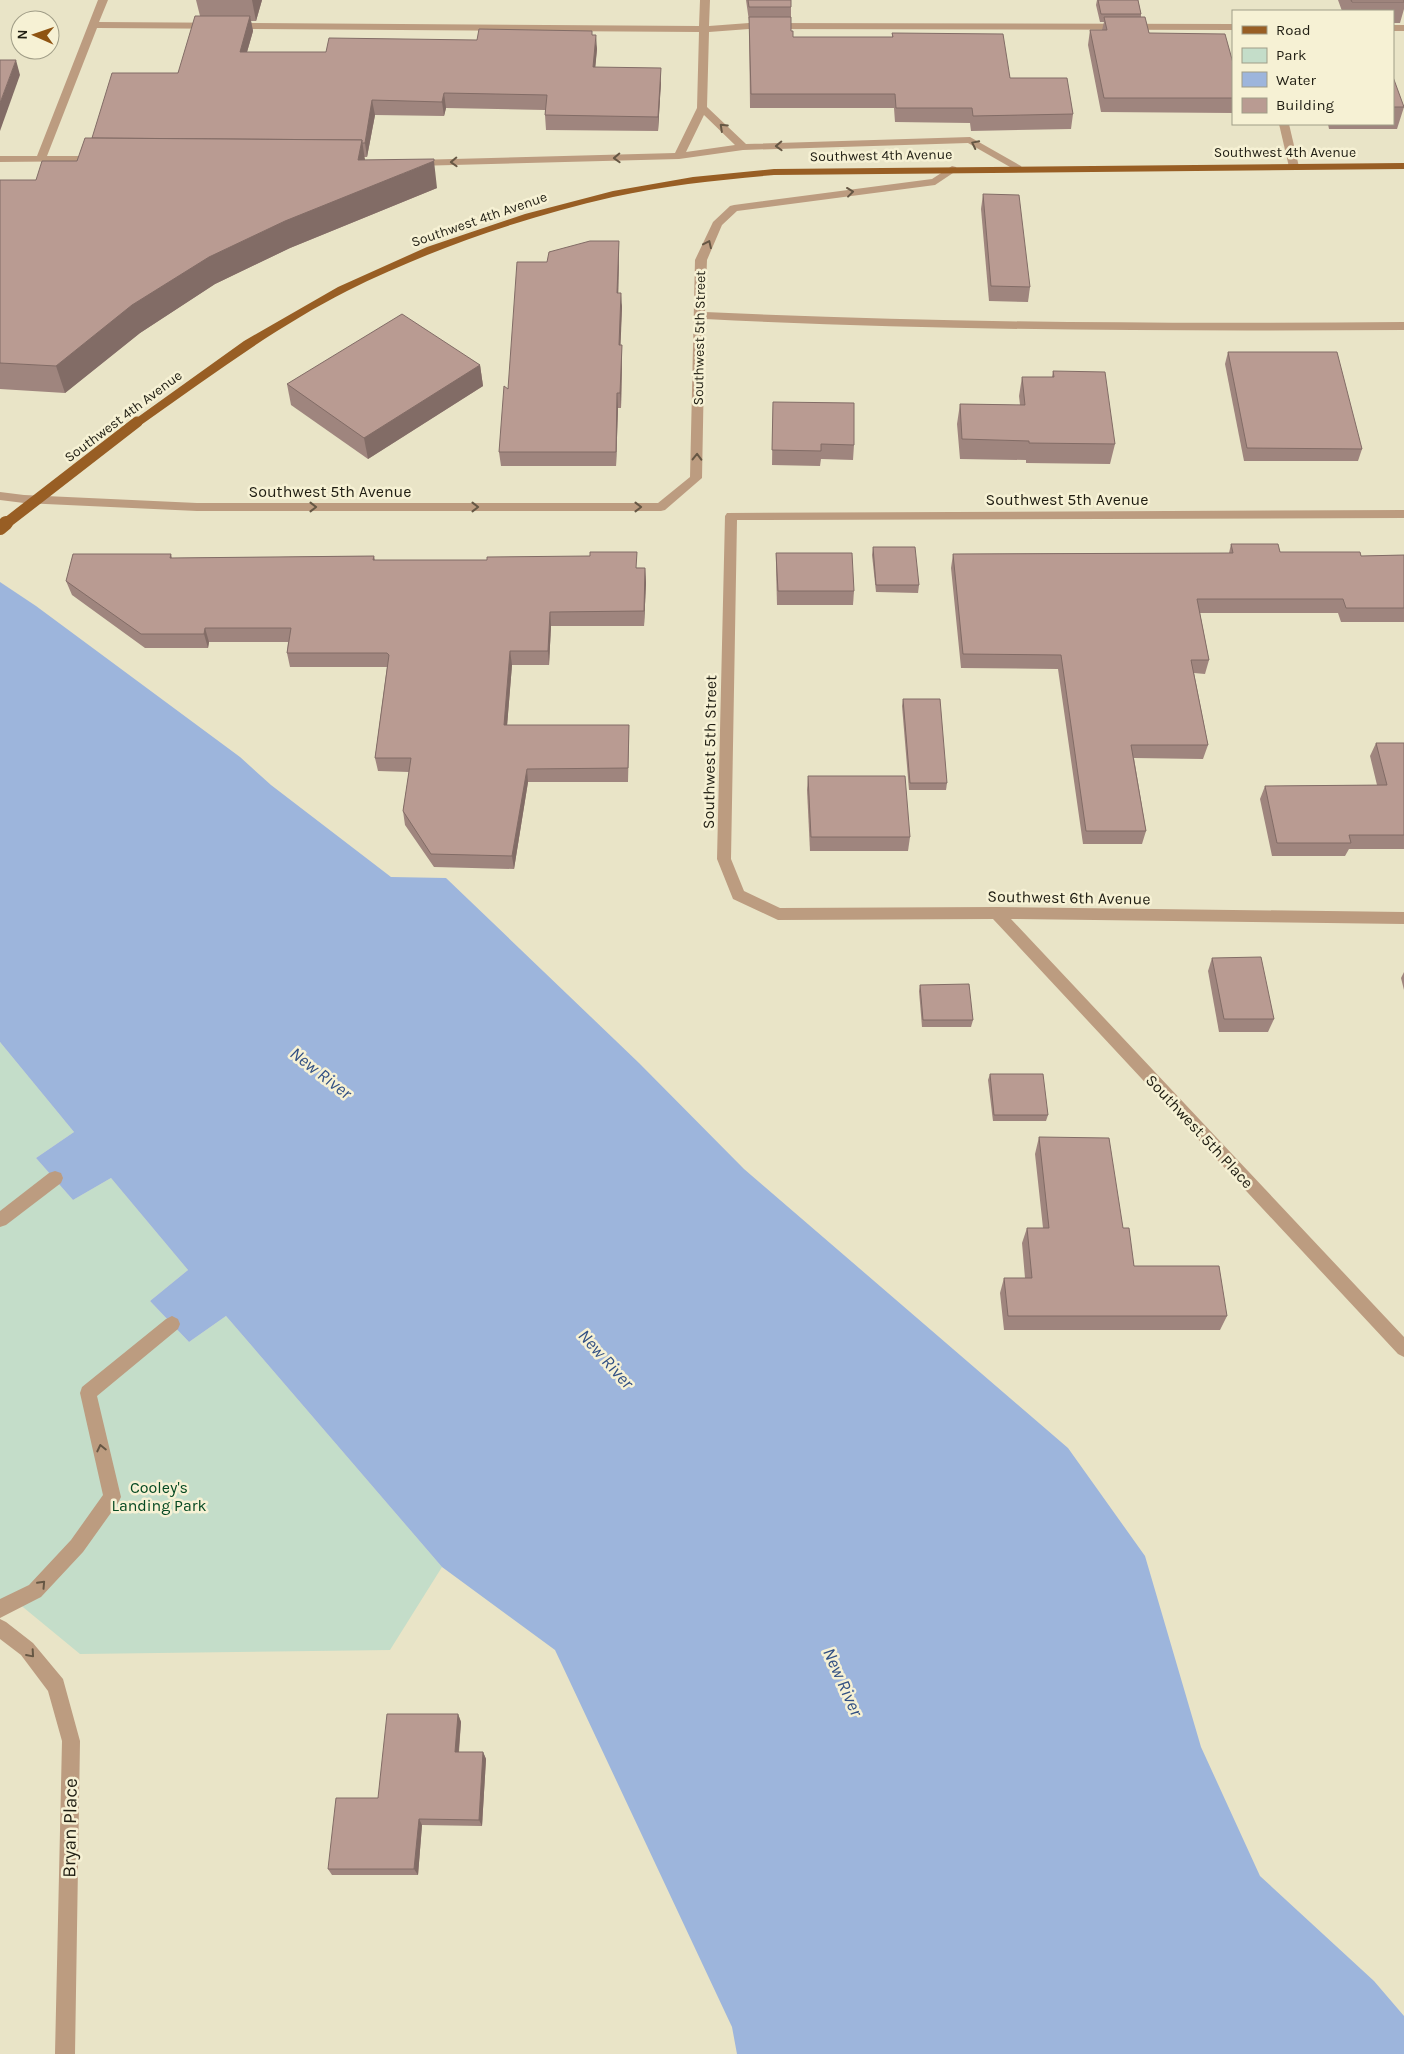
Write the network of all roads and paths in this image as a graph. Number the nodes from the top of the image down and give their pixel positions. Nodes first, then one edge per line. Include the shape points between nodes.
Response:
1 (103, 0) edge
2 (704, 0) edge
3 (93, 25) junction
4 (1232, 28) edge
5 (704, 29) junction
6 (702, 108) junction
7 (1284, 125) edge
8 (744, 147) junction
9 (679, 156) junction
10 (0, 159) edge
11 (41, 159) junction
12 (108, 159) edge
13 (407, 163) edge
14 (1404, 166) edge
15 (1294, 167) junction
16 (1017, 168) junction
17 (952, 169) junction
18 (700, 316) junction
19 (1404, 326) edge
20 (0, 496) edge
21 (660, 507) joint
22 (1404, 514) edge
23 (731, 516) joint
24 (0, 528) edge
25 (738, 895) joint
26 (997, 914) junction
27 (1404, 918) edge
28 (55, 1178) dead end
29 (0, 1220) edge
30 (172, 1324) dead end
31 (1404, 1349) edge
32 (0, 1609) edge
33 (0, 1628) edge
34 (64, 2054) edge

1 - 3 street
2 - 5 street
3 - 5 street
3 - 11 street
4 - 5 street via 749,26
5 - 6 street
8 -> 6 street
6 - 9 street
7 - 15 street
8 - 9 street, Southwest 4th Avenue
16 -> 8 street, Southwest 4th Avenue via 970,140
9 -> 13 street, Southwest 4th Avenue
10 - 11 street
11 - 12 street
14 - 15 main road, Southwest 4th Avenue
15 - 16 main road, Southwest 4th Avenue
16 - 17 main road, Southwest 4th Avenue
18 -> 17 street, Southwest 5th Street via 701,260 717,224 734,208 935,182
17 - 24 main road, Southwest 4th Avenue, bridge via 774,172 693,180 613,194 529,216 431,248 342,289 248,344 137,422
18 - 19 street via 839,322
21 -> 18 street, Southwest 5th Street via 696,478
20 -> 21 street, Southwest 5th Avenue via 178,506
22 - 23 street, Southwest 5th Avenue
23 - 25 street, Southwest 5th Street via 724,859
25 - 26 street, Southwest 6th Avenue via 778,914
26 - 27 street, Southwest 6th Avenue
26 - 31 street, Southwest 5th Place
28 - 29 street
32 -> 30 street via 35,1591 77,1546 112,1497 88,1393
33 -> 34 street, Bryan Place via 27,1649 56,1686 71,1741

